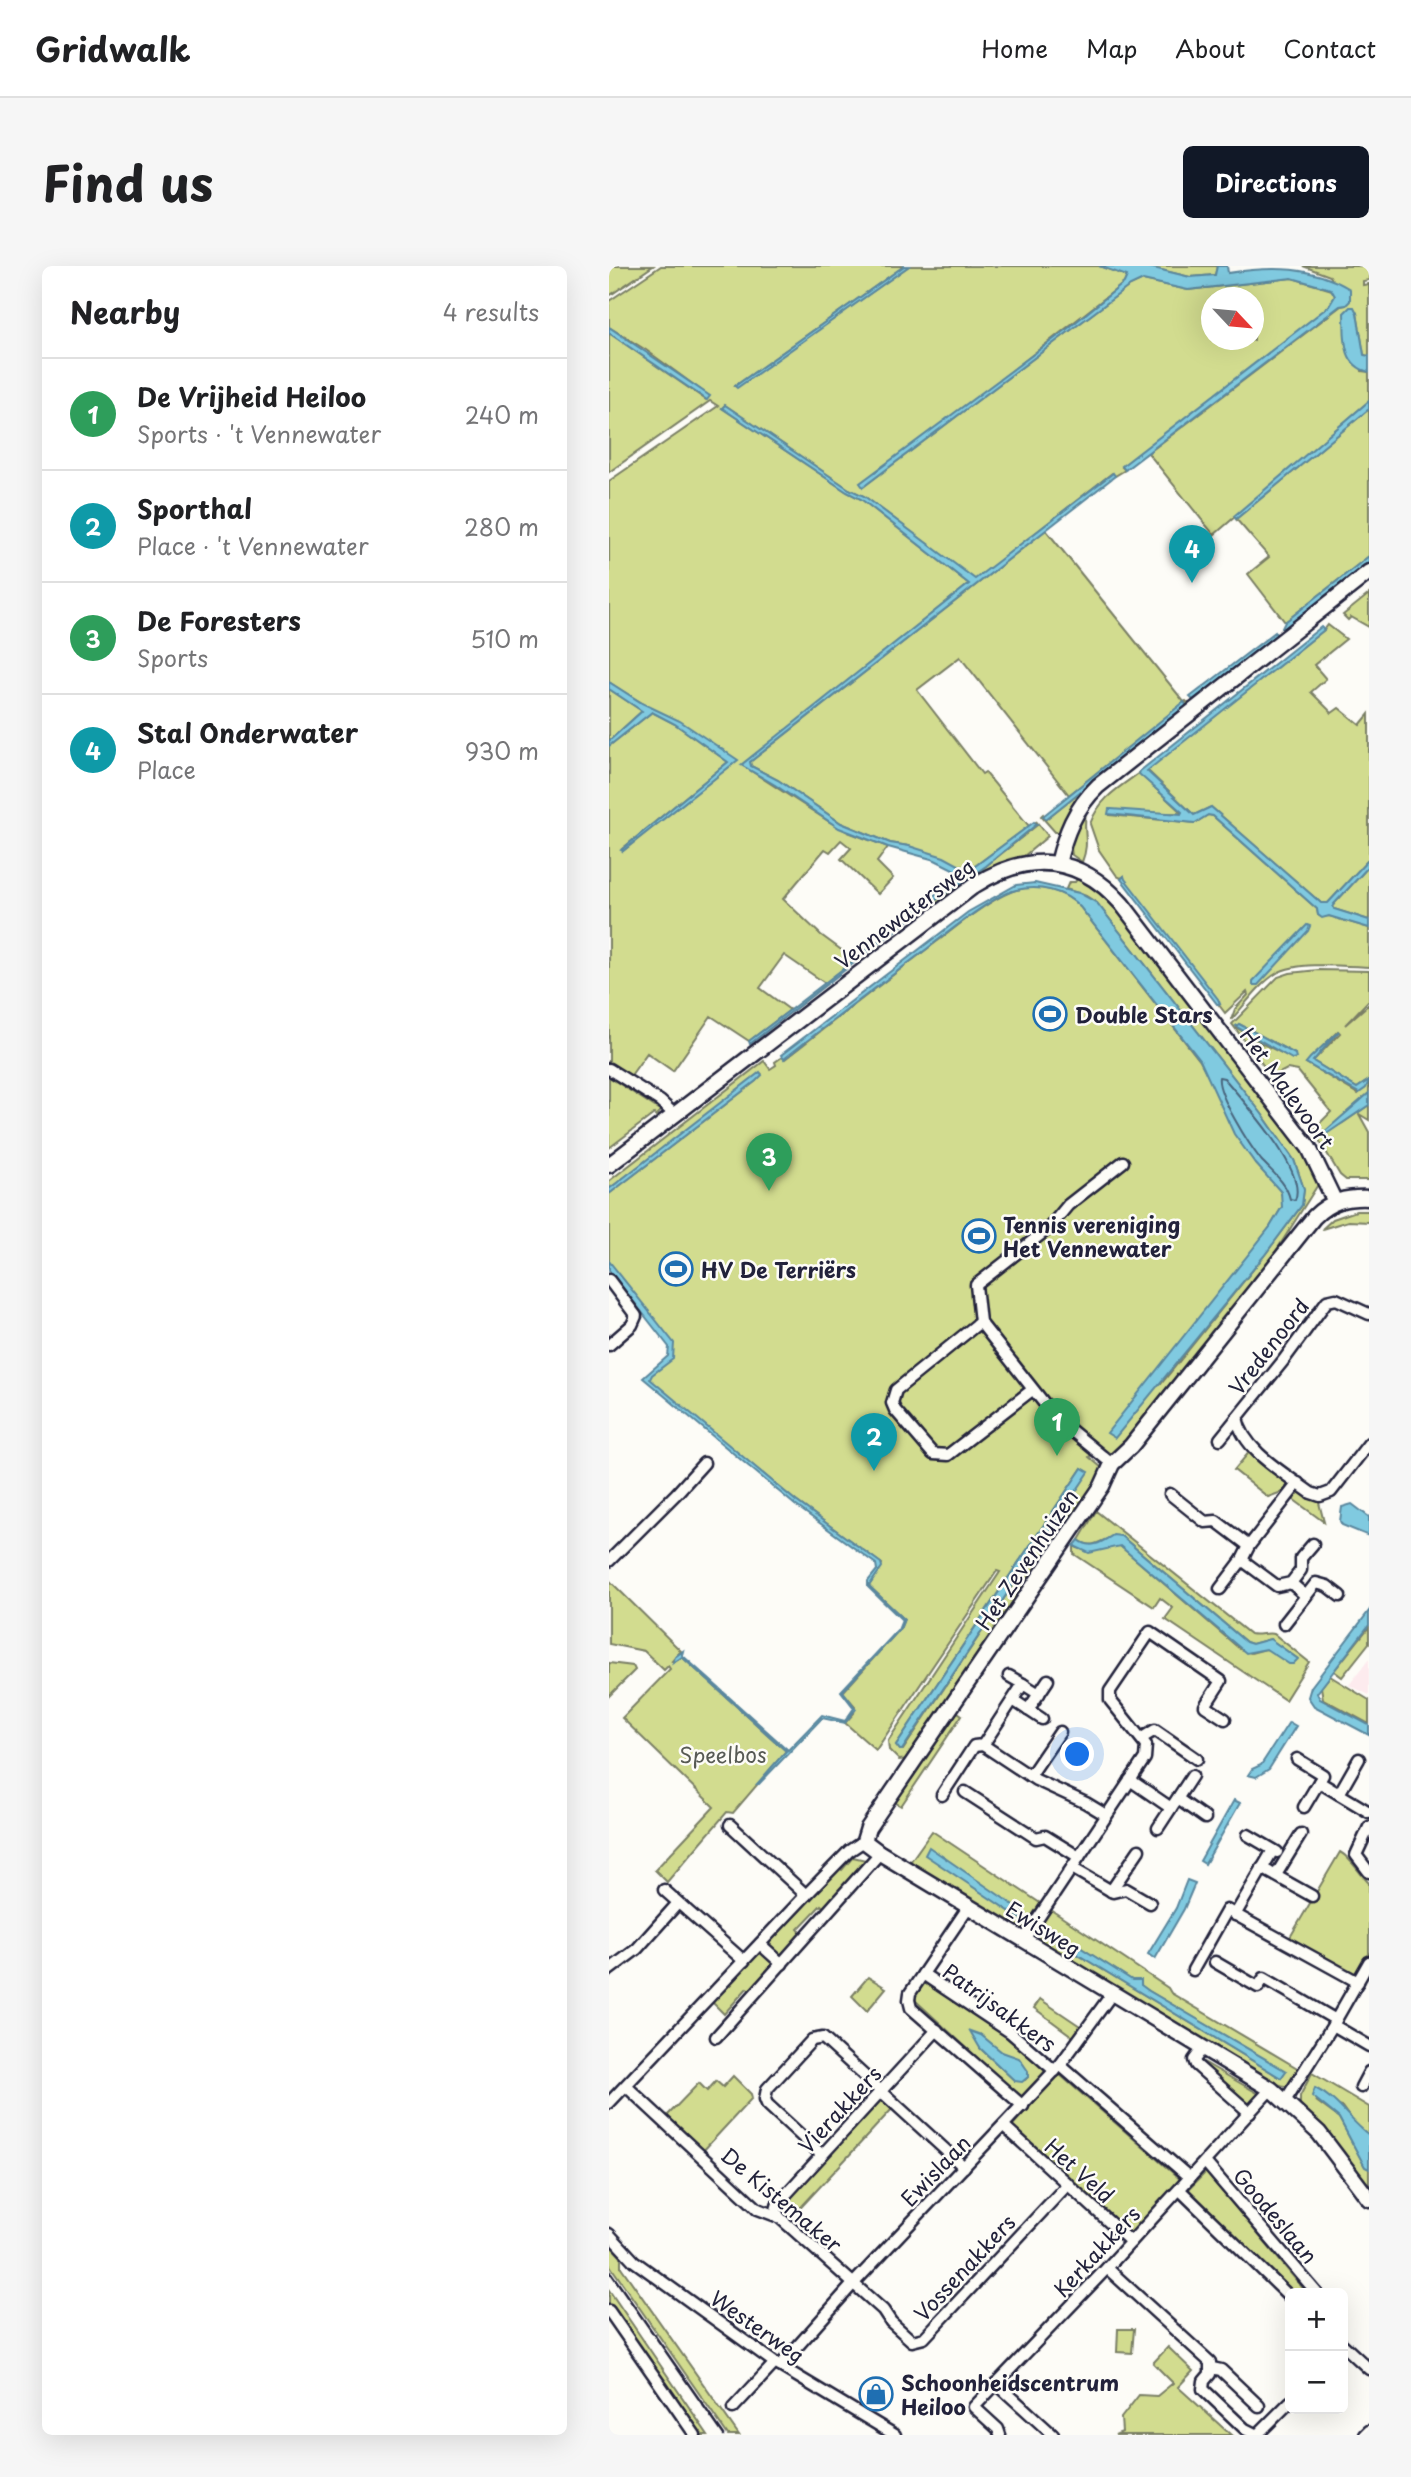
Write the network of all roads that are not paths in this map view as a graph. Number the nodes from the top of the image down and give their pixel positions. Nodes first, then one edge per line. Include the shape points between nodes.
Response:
1 (1369, 572) edge
2 (1058, 864) junction
3 (609, 1069) edge
4 (675, 1115) junction
5 (1123, 1161) dead end
6 (609, 1165) edge
7 (1369, 1198) edge
8 (1335, 1202) junction
9 (609, 1280) edge
10 (1369, 1314) edge
11 (980, 1322) junction
12 (609, 1345) edge
13 (1032, 1390) junction
14 (1237, 1418) junction
15 (1220, 1439) dead end
16 (1369, 1443) edge
17 (704, 1463) dead end
18 (1112, 1464) junction
19 (1298, 1483) junction
20 (1170, 1494) dead end
21 (1313, 1544) dead end
22 (1249, 1546) junction
23 (1242, 1560) junction
24 (609, 1561) edge
25 (1301, 1570) junction
26 (1290, 1583) junction
27 (1316, 1583) junction
28 (1220, 1589) dead end
29 (1340, 1595) dead end
30 (1306, 1596) junction
31 (1284, 1624) dead end
32 (1009, 1676) dead end
33 (1048, 1680) dead end
34 (1023, 1684) junction
35 (1039, 1694) junction
36 (1013, 1700) junction
37 (1028, 1710) junction
38 (1042, 1719) dead end
39 (1226, 1719) dead end
40 (1060, 1732) dead end
41 (1142, 1738) junction
42 (983, 1745) junction
43 (1197, 1759) dead end
44 (1297, 1759) dead end
45 (1359, 1759) dead end
46 (1030, 1776) junction
47 (1192, 1776) dead end
48 (1130, 1780) junction
49 (1319, 1782) junction
50 (965, 1792) dead end
51 (1339, 1794) junction
52 (942, 1795) dead end
53 (1178, 1798) junction
54 (1304, 1807) dead end
55 (1171, 1808) junction
56 (1369, 1812) edge
57 (1106, 1815) junction
58 (1205, 1818) dead end
59 (730, 1825) dead end
60 (1369, 1827) edge
61 (1158, 1828) dead end
62 (1301, 1834) dead end
63 (1248, 1835) dead end
64 (865, 1841) junction
65 (1139, 1850) dead end
66 (1273, 1850) junction
67 (880, 1853) junction
68 (1079, 1857) junction
69 (1287, 1857) junction
70 (1072, 1868) junction
71 (1262, 1868) junction
72 (1369, 1872) edge
73 (1276, 1875) junction
74 (664, 1890) dead end
75 (1111, 1891) junction
76 (806, 1895) junction
77 (1312, 1896) dead end
78 (678, 1903) junction
79 (1150, 1903) dead end
80 (969, 1906) junction
81 (1235, 1915) junction
82 (1023, 1941) junction
83 (760, 1944) junction
84 (744, 1961) junction
85 (1215, 1962) dead end
86 (1369, 1962) edge
87 (782, 1964) junction
88 (609, 1970) edge
89 (1193, 1970) dead end
90 (923, 1974) junction
91 (1358, 1982) junction
92 (1111, 1995) junction
93 (1335, 2022) junction
94 (937, 2030) junction
95 (716, 2037) dead end
96 (1369, 2046) edge
97 (1203, 2048) junction
98 (1057, 2068) junction
99 (1369, 2072) edge
100 (626, 2085) junction
101 (1361, 2087) dead end
102 (1271, 2090) junction
103 (882, 2091) junction
104 (1286, 2101) junction
105 (609, 2103) edge
106 (1023, 2106) junction
107 (1250, 2113) junction
108 (1003, 2126) junction
109 (822, 2155) junction
110 (1205, 2162) junction
111 (964, 2167) junction
112 (1190, 2178) junction
113 (1068, 2184) junction
114 (1179, 2190) junction
115 (1369, 2199) edge
116 (779, 2217) junction
117 (609, 2234) edge
118 (1131, 2242) junction
119 (1107, 2268) junction
120 (853, 2284) junction
121 (1313, 2288) edge
122 (1285, 2292) edge
123 (609, 2311) edge
124 (1348, 2350) edge
125 (777, 2365) junction
126 (1212, 2368) junction
127 (1369, 2369) edge
128 (996, 2383) junction
129 (1259, 2406) dead end
130 (1285, 2407) edge
131 (733, 2408) dead end
132 (1369, 2431) edge
133 (695, 2435) edge
134 (895, 2435) edge
135 (1000, 2435) edge
136 (1053, 2435) edge
137 (1365, 2435) edge

1 - 2 street via 1098,786 1069,825
2 - 4 street, Vennewatersweg via 1012,866 975,885
2 - 8 street, Het Malevoort via 1089,875 1122,904 1309,1149
3 - 4 street
4 - 6 street, Vennewatersweg
5 - 11 street via 976,1285
7 - 8 street
8 - 18 street, Het Zevenhuizen via 1305,1227
9 - 12 street via 636,1316
10 - 14 street, Vredenoord via 1336,1299 1327,1301
11 - 13 street
11 - 13 street via 896,1390 895,1410 933,1454 948,1455
13 - 18 street via 1064,1426
14 - 15 street, Vredenoord
14 - 19 street, Vredenoord via 1244,1437
16 - 19 street, Vredenoord via 1331,1492 1320,1496
17 - 24 street
18 - 64 street, Het Zevenhuizen via 1102,1486 868,1828
19 - 22 street
20 - 22 street via 1205,1522 1216,1521
21 - 25 street via 1301,1558
22 - 23 street
23 - 26 street via 1277,1586
23 - 28 street
25 - 26 street
25 - 27 street
26 - 30 street
27 - 29 street
27 - 30 street
30 - 31 street
32 - 34 street
33 - 35 street
34 - 35 street
34 - 36 street
35 - 37 street
36 - 37 street
36 - 42 street
37 - 38 street
39 - 41 street via 1205,1706 1221,1681 1150,1632 1110,1691 1110,1700
40 - 46 street
41 - 43 street via 1155,1730
41 - 48 street via 1147,1752
42 - 46 street
42 - 52 street via 974,1746
44 - 49 street via 1323,1775
45 - 51 street
46 - 57 street
47 - 53 street
48 - 55 street
48 - 57 street
49 - 51 street
49 - 54 street
50 - 68 street via 1036,1838 1045,1836
51 - 56 street
53 - 55 street
53 - 58 street
55 - 61 street
57 - 68 street
59 - 76 street
60 - 72 street via 1356,1855
62 - 69 street
63 - 66 street
64 - 67 street, Ewisweg
64 - 76 street, Het Zevenhuizen
65 - 75 street
66 - 69 street
66 - 71 street
67 - 80 street, Ewisweg
67 - 87 street
68 - 70 street
69 - 73 street
70 - 75 street
70 - 82 street
71 - 73 street
71 - 81 street
73 - 77 street
74 - 78 street
75 - 79 street via 1126,1889
76 - 83 street, Het Zevenhuizen
78 - 84 street
78 - 88 street via 637,1949
80 - 82 street, Ewisweg
80 - 90 street, Patrijsakkers
81 - 89 street via 1227,1910
81 - 91 street
82 - 92 street, Ewisweg
83 - 84 street, Het Zevenhuizen
83 - 87 street
84 - 100 street, Het Zevenhuizen
85 - 93 street via 1258,1987 1264,1978
86 - 91 street
87 - 95 street
90 - 94 street, Patrijsakkers via 909,2000 911,2008
90 - 98 street, Patrijsakkers
91 - 93 street
92 - 97 street, Ewisweg
92 - 98 street, Ewislaan
93 - 96 street
93 - 104 street
94 - 103 street, Vierakkers
94 - 106 street, Patrijsakkers
97 - 102 street, Ewisweg
97 - 107 street via 1194,2060 1196,2065
98 - 106 street, Ewislaan
98 - 112 street
99 - 101 street
100 - 105 street, Het Zevenhuizen
100 - 116 street, De Kistemaker via 758,2209
102 - 104 street, Ewisweg
102 - 107 street, Kerkakkers
103 - 109 street, Vierakkers
103 - 109 street via 828,2041 812,2040 767,2090 765,2099
103 - 111 street
104 - 115 street, Ewisweg via 1319,2133
106 - 108 street, Ewislaan
107 - 110 street, Kerkakkers
108 - 111 street, Ewislaan
108 - 113 street, Het Veld
109 - 116 street, Vierakkers via 778,2203
110 - 112 street, Kerkakkers
110 - 121 street, Goodeslaan
111 - 120 street, Ewislaan
112 - 114 street, Kerkakkers
113 - 118 street, Het Veld
113 - 120 street, Vossenakkers via 919,2341 907,2337
114 - 118 street, Kerkakkers
114 - 122 street, Goodeslaan
116 - 120 street, De Kistemaker
117 - 125 street, Westerweg via 634,2261
118 - 119 street, Kerkakkers
119 - 126 street via 1206,2357
119 - 128 street, Kerkakkers
120 - 125 street, Ewislaan
123 - 133 street
124 - 127 street
125 - 131 street, Ewislaan
125 - 134 street, Westerweg
126 - 129 street
126 - 130 street via 1203,2389 1250,2432 1257,2435
128 - 135 street, Kerkakkers via 974,2407
128 - 136 street
132 - 137 street

